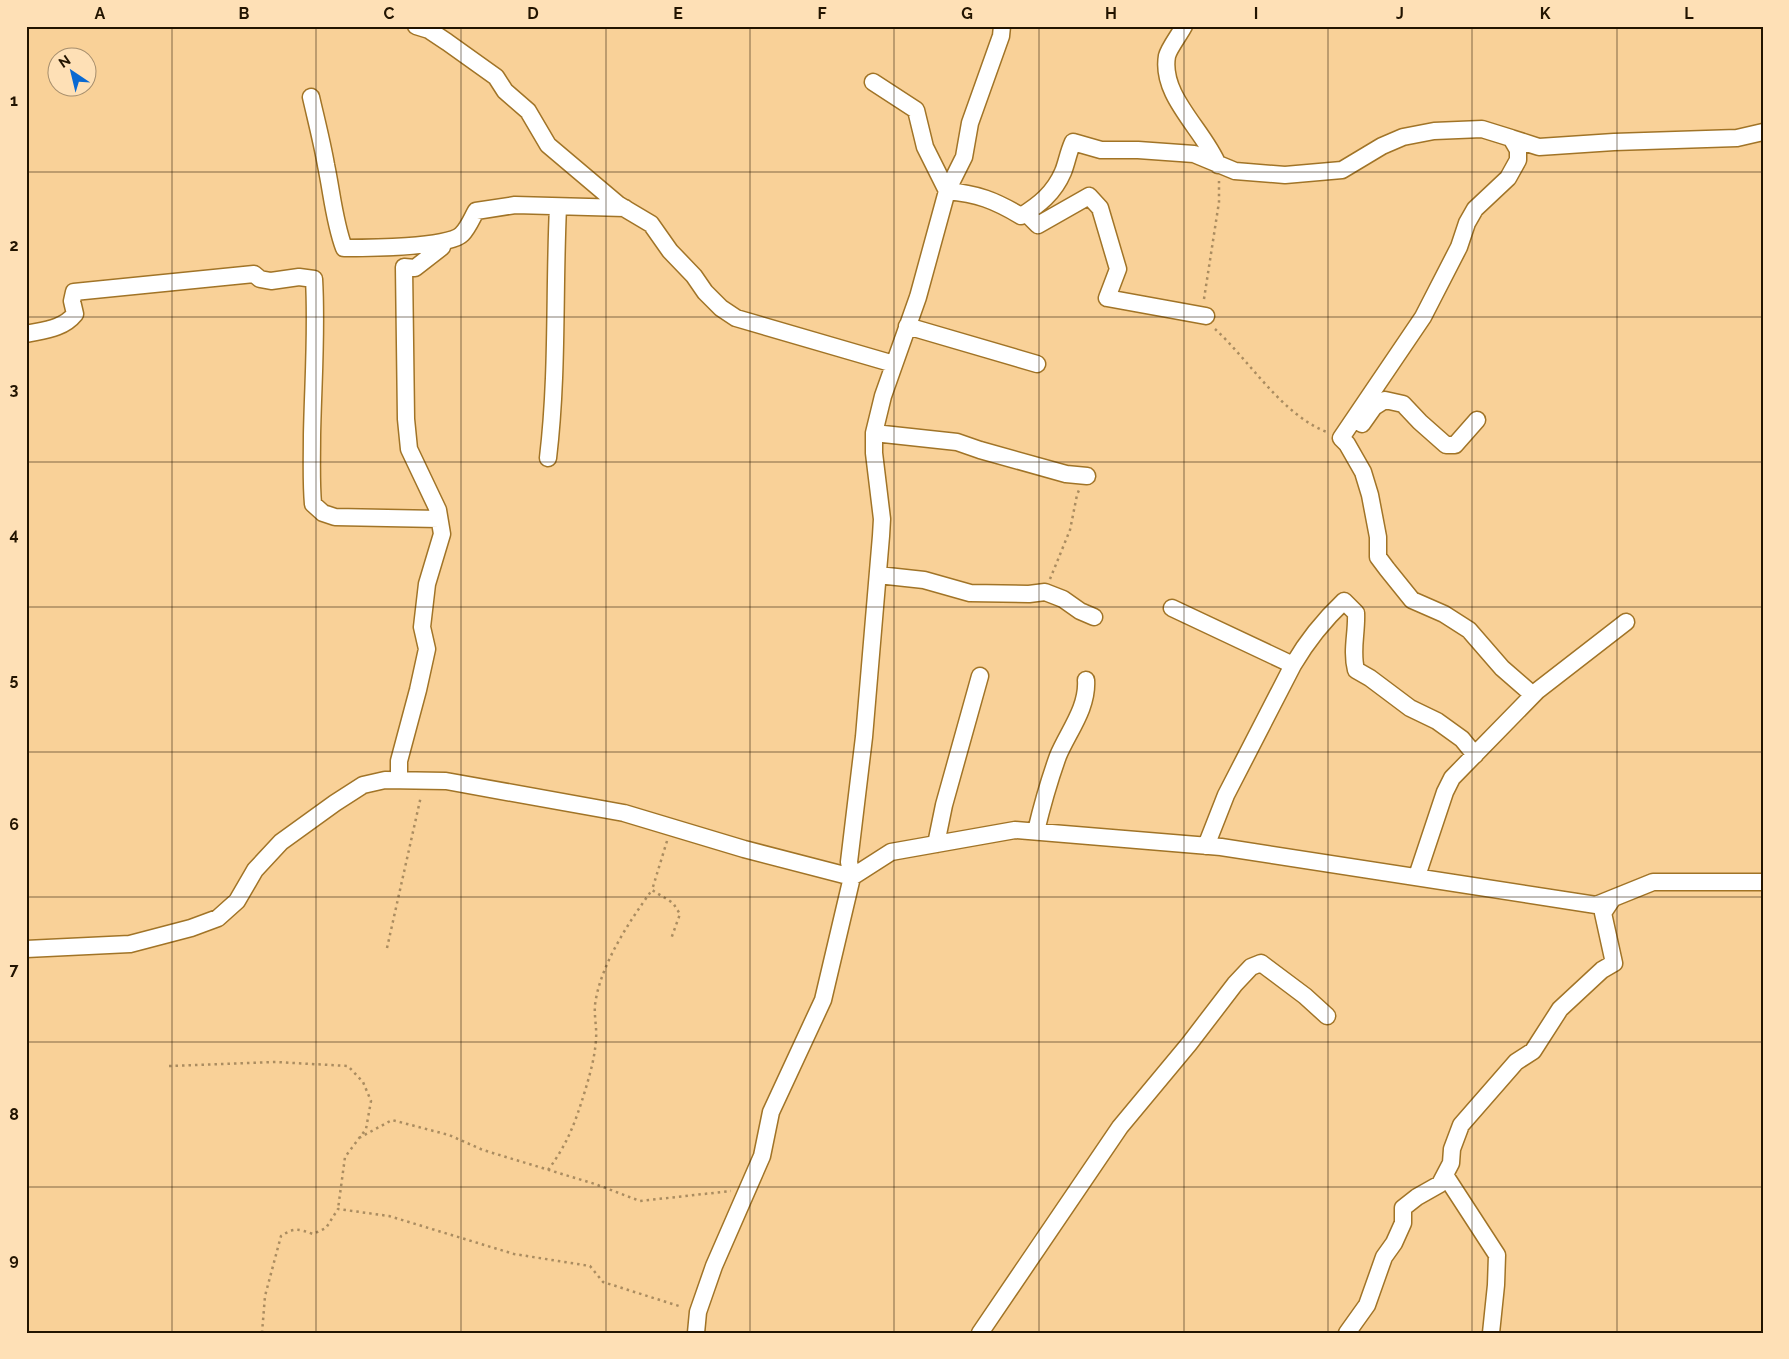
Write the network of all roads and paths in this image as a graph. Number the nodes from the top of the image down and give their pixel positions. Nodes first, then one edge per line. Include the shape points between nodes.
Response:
1 (416, 26) edge
2 (1002, 26) edge
3 (1184, 26) edge
4 (873, 82) dead end
5 (310, 96) dead end
6 (1763, 132) edge
7 (1511, 138) junction
8 (1218, 165) junction
9 (947, 191) junction
10 (558, 207) junction
11 (625, 208) junction
12 (1026, 213) junction
13 (440, 242) junction
14 (1206, 316) junction
15 (908, 326) junction
16 (26, 334) edge
17 (894, 364) junction
18 (1037, 364) dead end
19 (1477, 420) dead end
20 (874, 433) junction
21 (1344, 441) junction
22 (548, 458) dead end
23 (1087, 476) joint
24 (440, 519) junction
25 (878, 575) junction
26 (1045, 592) junction
27 (1172, 608) dead end
28 (1094, 617) dead end
29 (1626, 622) dead end
30 (1293, 665) junction
31 (980, 676) dead end
32 (1086, 680) dead end
33 (1533, 695) junction
34 (1475, 755) junction
35 (399, 780) junction
36 (424, 780) junction
37 (671, 827) junction
38 (1036, 831) junction
39 (936, 844) junction
40 (1206, 846) junction
41 (1417, 876) junction
42 (852, 877) junction
43 (1763, 882) edge
44 (652, 890) junction
45 (1613, 898) junction
46 (671, 938) dead end
47 (387, 948) dead end
48 (26, 949) edge
49 (1327, 1016) dead end
50 (169, 1066) dead end
51 (360, 1138) junction
52 (548, 1170) junction
53 (1445, 1175) junction
54 (747, 1189) junction
55 (338, 1209) junction
56 (698, 1312) junction
57 (262, 1333) edge
58 (696, 1333) edge
59 (980, 1333) edge
60 (1347, 1333) edge
61 (1491, 1333) edge

1 - 11 street via 429,30 496,77 504,91 528,111 548,145
2 - 9 street via 970,123 964,157
3 - 8 street via 1167,55 1168,85 1213,152
4 - 9 street via 916,110 924,147
5 - 13 street via 344,248
6 - 7 street via 1737,138 1539,147
7 - 8 street via 1482,129 1434,131 1403,138 1382,146 1342,170 1322,173 1285,175 1234,171
7 - 21 street via 1518,150 1518,160 1508,178 1475,209 1423,317
8 - 12 street via 1194,154 1102,150 1073,142 1055,188
8 - 14 path via 1219,202 1203,308
9 - 12 street via 970,193 998,202 1020,216
9 - 15 street
10 - 11 street
10 - 13 street via 515,205 476,211 461,236
10 - 22 street via 555,364
11 - 17 street via 651,224 705,292 736,318
12 - 14 street via 1038,225 1090,196 1100,208 1118,269 1107,298
13 - 24 street via 442,247 415,268 404,267 409,449
14 - 21 path via 1209,324 1299,417
15 - 17 street
15 - 18 street
16 - 24 street via 68,322 75,314 74,292 254,274 271,281 299,277 314,279 313,504 323,513 335,516
17 - 20 street
19 - 21 street via 1455,445 1446,445 1403,404 1385,400 1374,407
20 - 23 street via 958,442 1066,474
20 - 25 street via 875,474 882,519
21 - 33 street via 1362,472 1370,495 1378,537 1378,557 1412,600 1444,614 1469,630 1502,668
23 - 26 path via 1077,494 1070,530
24 - 35 street via 442,534 427,584 422,627 427,649 399,761
25 - 26 street via 924,580 970,593
25 - 42 street via 849,862
26 - 28 street
27 - 30 street
29 - 33 street
30 - 34 street via 1304,645 1344,601 1356,613 1353,657 1356,670 1410,708 1437,721 1462,739
30 - 40 street via 1226,795
31 - 39 street
32 - 38 street via 1087,688 1078,718 1059,755
33 - 34 street
34 - 41 street via 1452,778 1445,792
35 - 36 street
35 - 48 street via 363,785 281,842 255,870 237,901 218,918 130,944
36 - 37 street via 446,781 624,813
36 - 47 path
37 - 42 street
37 - 44 path
38 - 39 street via 1015,830
38 - 40 street
39 - 42 street via 891,852
40 - 41 street
41 - 45 street via 1596,905
42 - 54 street via 823,1000 771,1112 762,1156
43 - 45 street via 1653,882
44 - 46 path via 673,903 680,914
44 - 52 path via 614,947 595,1005 596,1039 592,1067 576,1121
45 - 53 street via 1603,913 1614,963 1560,1009 1533,1051 1516,1062 1461,1125
49 - 59 street via 1261,963 1251,967 1120,1127
50 - 51 path via 276,1062 348,1066 363,1082 371,1102 366,1129
51 - 52 path via 392,1120 449,1135 483,1150
51 - 55 path via 345,1157
52 - 54 path via 640,1201
53 - 60 street via 1440,1184 1403,1208 1403,1223 1384,1257 1367,1305
53 - 61 street via 1498,1255
54 - 56 street
55 - 56 path via 389,1216 514,1254 590,1266 602,1282
55 - 57 path via 326,1228 313,1234 292,1229 281,1236 265,1296
56 - 58 street

